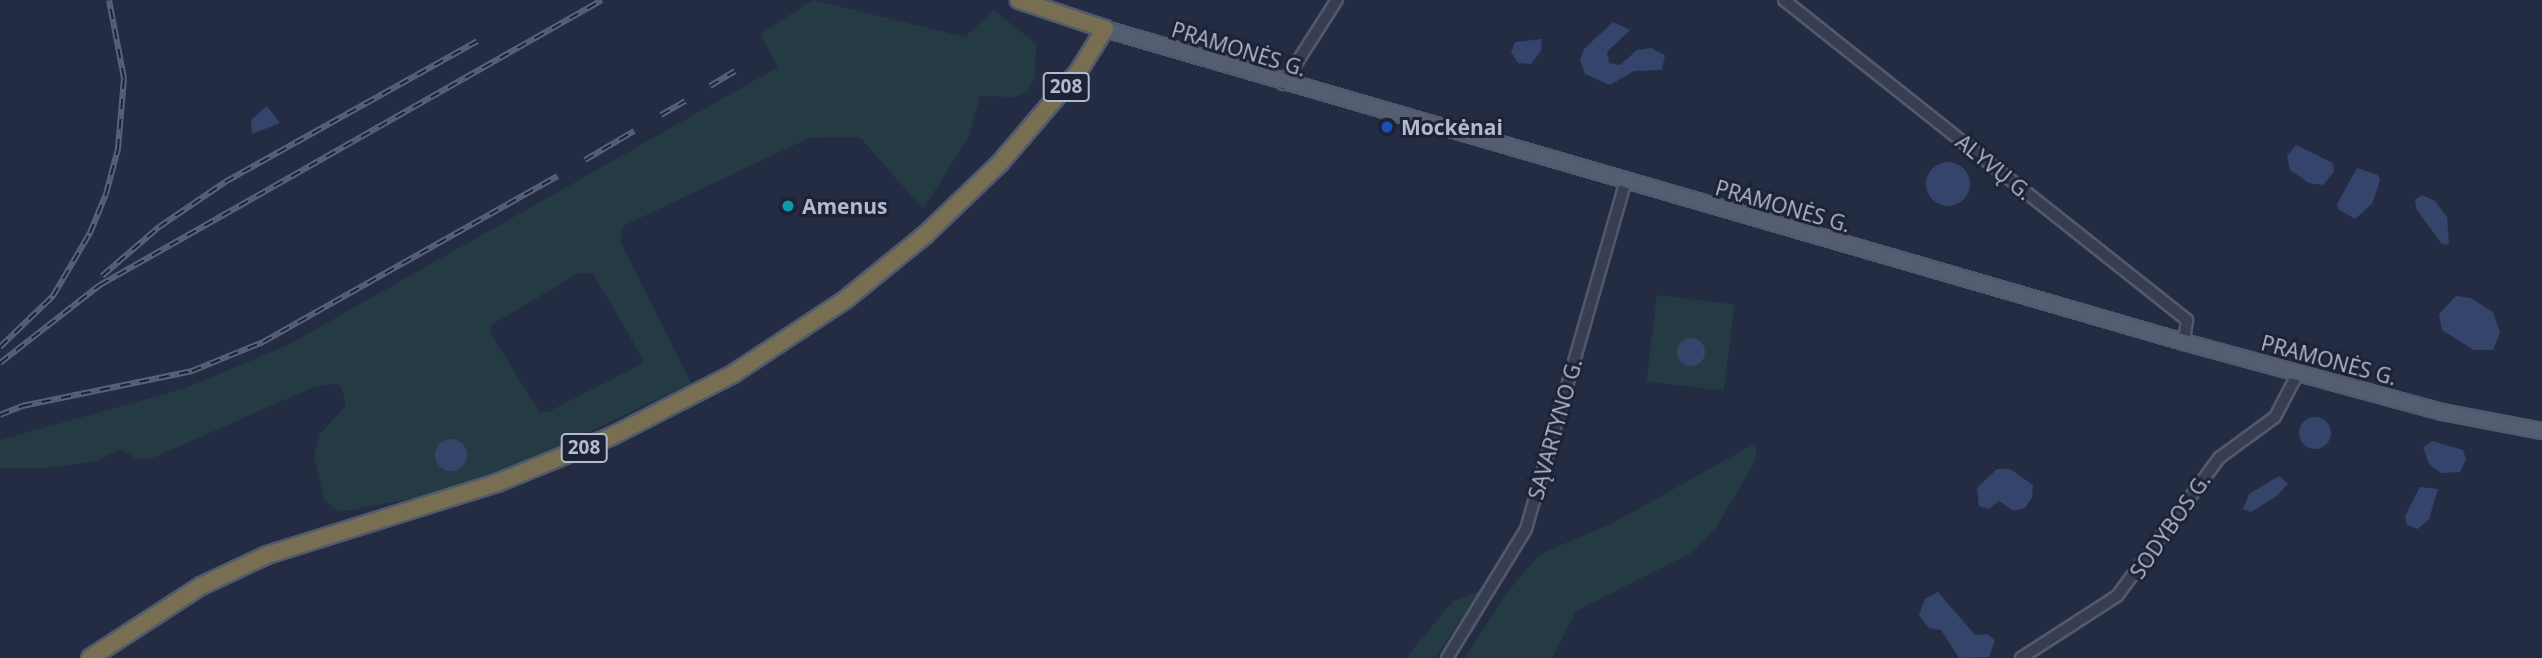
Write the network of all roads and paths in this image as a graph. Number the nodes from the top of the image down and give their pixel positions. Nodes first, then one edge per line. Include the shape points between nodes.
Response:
1 (1019, 0) edge
2 (1337, 0) edge
3 (1784, 0) edge
4 (1105, 29) junction
5 (1283, 84) junction
6 (1625, 183) junction
7 (2184, 342) junction
8 (2298, 373) junction
9 (2542, 431) edge
10 (90, 658) edge
11 (1447, 658) edge
12 (2021, 658) edge

1 - 4 highway, PRAMONĖS G.
2 - 5 street
3 - 7 street, ALYVŲ G. via 2187,320
4 - 5 main road, PRAMONĖS G.
4 - 10 highway, 208 via 1060,95 956,207 845,300 733,374 553,462 450,499 298,542 235,568
5 - 6 main road, PRAMONĖS G.
6 - 7 main road, PRAMONĖS G.
6 - 11 street, SĄVARTYNO G. via 1526,529
7 - 8 main road, PRAMONĖS G.
8 - 9 main road, PRAMONĖS G. via 2442,412
8 - 12 street, SODYBOS G. via 2275,417 2219,458 2117,596

